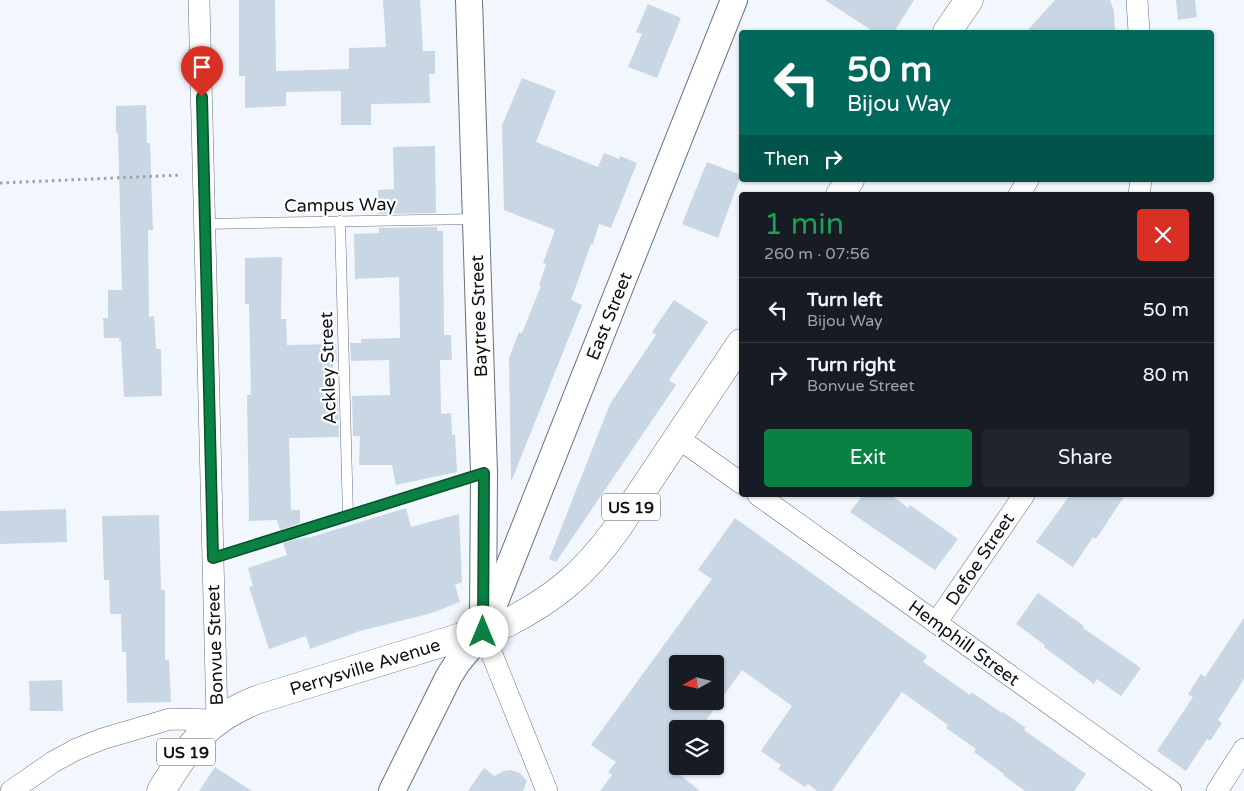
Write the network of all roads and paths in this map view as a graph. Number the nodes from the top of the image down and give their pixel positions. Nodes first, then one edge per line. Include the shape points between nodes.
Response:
1 (199, 0) edge
2 (469, 0) edge
3 (734, 0) edge
4 (969, 0) edge
5 (1137, 0) edge
6 (949, 30) edge
7 (1139, 30) edge
8 (204, 174) junction
9 (0, 183) edge
10 (475, 219) junction
11 (340, 221) junction
12 (205, 224) junction
13 (739, 346) edge
14 (678, 438) junction
15 (484, 473) junction
16 (739, 482) edge
17 (761, 497) edge
18 (1023, 497) edge
19 (348, 515) junction
20 (213, 558) junction
21 (936, 623) junction
22 (483, 632) junction
23 (218, 720) junction
24 (1244, 749) edge
25 (11, 791) edge
26 (161, 791) edge
27 (392, 791) edge
28 (547, 791) edge
29 (1171, 791) edge
30 (1217, 791) edge

1 - 8 street, Bonvue Street
2 - 10 street, Baytree Street
3 - 22 street, East Street
4 - 6 main road
5 - 7 street
8 - 9 path
8 - 12 street, Bonvue Street
10 - 11 lane, Campus Way
10 - 15 street, Baytree Street
11 - 12 lane, Campus Way
11 - 19 lane, Ackley Street
12 - 20 street, Bonvue Street
13 - 14 main road, Perrysville Avenue / US 19
14 - 16 street
14 - 22 main road, Perrysville Avenue / US 19 via 616,530 586,568 568,585 530,611
15 - 19 lane
15 - 22 street, Baytree Street
17 - 21 street, Hemphill Street
18 - 21 street, Defoe Street
19 - 20 lane
20 - 23 street, Bonvue Street
21 - 29 street, Hemphill Street
22 - 23 main road, Perrysville Avenue / US 19 via 259,699
22 - 27 street, East Street via 449,676
22 - 28 street
23 - 25 street via 170,719 102,739 53,762
23 - 26 main road, Perrysville Avenue / US 19 via 192,744
24 - 30 street

